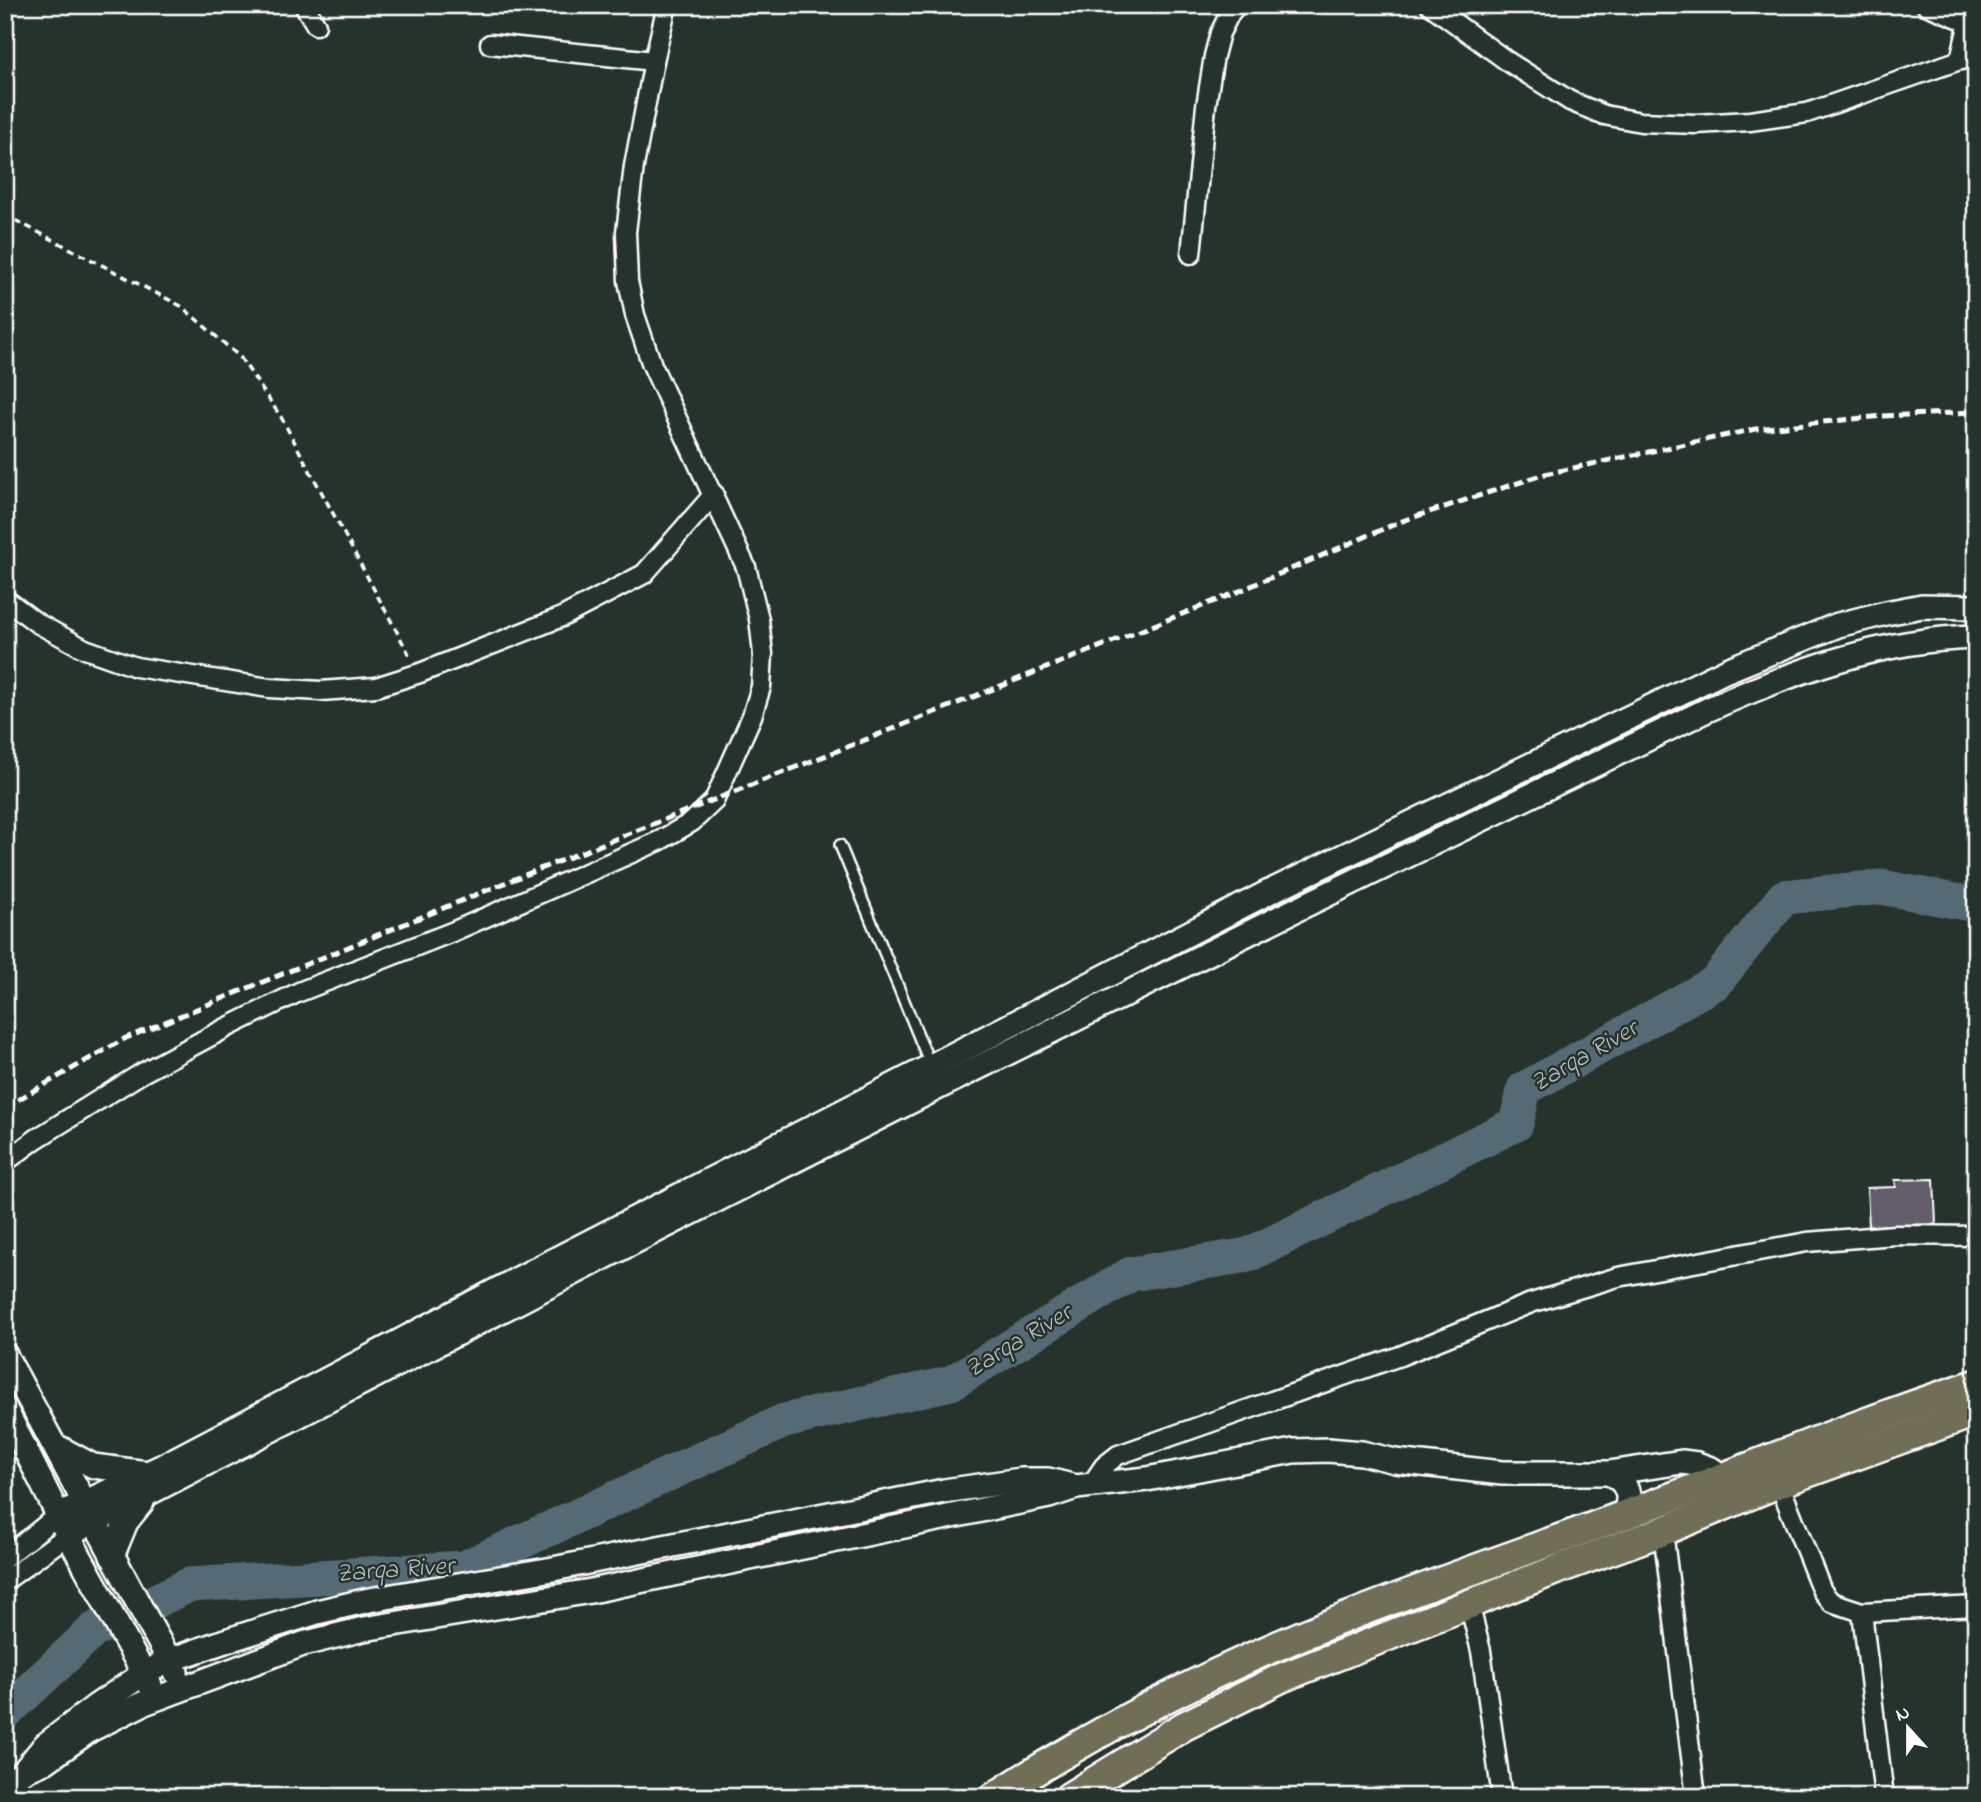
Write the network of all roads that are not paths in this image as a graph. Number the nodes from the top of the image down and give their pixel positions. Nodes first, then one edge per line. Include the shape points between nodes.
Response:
1 (304, 5) edge
2 (667, 5) edge
3 (1237, 5) edge
4 (1430, 5) edge
5 (1926, 5) edge
6 (1970, 14) edge
7 (316, 25) dead end
8 (490, 44) dead end
9 (1968, 59) edge
10 (654, 61) junction
11 (1191, 254) dead end
12 (713, 494) junction
13 (5, 599) edge
14 (1976, 607) edge
15 (1976, 637) edge
16 (840, 845) dead end
17 (1269, 892) junction
18 (1283, 916) junction
19 (937, 1077) junction
20 (5, 1162) edge
21 (1976, 1236) edge
22 (5, 1355) edge
23 (1976, 1384) edge
24 (5, 1409) edge
25 (1943, 1409) junction
26 (1976, 1412) edge
27 (1976, 1424) edge
28 (56, 1446) junction
29 (1609, 1473) junction
30 (1723, 1477) junction
31 (1779, 1483) junction
32 (148, 1484) junction
33 (1083, 1486) junction
34 (1732, 1504) junction
35 (89, 1512) junction
36 (1623, 1516) junction
37 (63, 1525) junction
38 (1663, 1531) junction
39 (5, 1558) edge
40 (115, 1562) junction
41 (5, 1581) edge
42 (1469, 1603) junction
43 (1976, 1606) edge
44 (1862, 1612) junction
45 (170, 1660) junction
46 (144, 1674) junction
47 (185, 1687) junction
48 (157, 1698) junction
49 (24, 1771) junction
50 (5, 1788) edge
51 (994, 1797) edge
52 (1069, 1797) edge
53 (1502, 1797) edge
54 (1696, 1797) edge
55 (1884, 1797) edge

1 - 7 street
2 - 10 street
3 - 11 street via 1220,33 1214,57
4 - 9 street via 1570,101 1604,116 1641,122 1696,124 1807,113
5 - 6 street
6 - 9 street
8 - 10 street
10 - 12 street via 626,232 628,281 652,365
12 - 13 street via 644,574 562,617 376,687 270,688 136,667 85,649
12 - 20 street via 746,567 759,619 761,687 714,801 692,822 659,841 452,932 299,992 226,1028 132,1080
14 - 17 street via 1922,607 1838,625 1727,670
15 - 18 street via 1868,652 1767,683
16 - 19 lane
17 - 18 street
17 - 19 street
18 - 19 street
19 - 32 street via 622,1248
21 - 33 street via 1895,1235 1807,1242 1618,1277 1531,1303 1400,1356 1118,1455
22 - 28 street
23 - 25 main road
24 - 37 street
25 - 26 main road
25 - 27 street
25 - 30 main road
25 - 31 main road
28 - 32 street via 93,1466
28 - 35 street
29 - 30 street via 1682,1462
29 - 33 street via 1502,1473 1328,1450 1293,1451 1147,1479
29 - 36 street via 1625,1485 1629,1495
30 - 34 street
30 - 36 main road
31 - 34 main road
31 - 44 street via 1822,1591 1831,1602
32 - 35 street
32 - 40 street via 118,1536
33 - 45 street via 1021,1480 953,1490 553,1569 369,1600 317,1612
33 - 47 street via 604,1588 364,1629 303,1644
34 - 38 main road
35 - 37 street
35 - 40 street
36 - 51 main road via 1262,1653 1114,1724
37 - 39 street
37 - 41 street
37 - 46 street
38 - 42 main road
38 - 54 street
40 - 45 street
42 - 52 main road via 1281,1678 1184,1726
42 - 53 street via 1480,1643
43 - 44 street
44 - 55 street
45 - 46 street
45 - 47 street
46 - 48 street
46 - 49 street via 45,1745
47 - 48 street
48 - 49 street via 90,1730
49 - 50 street

